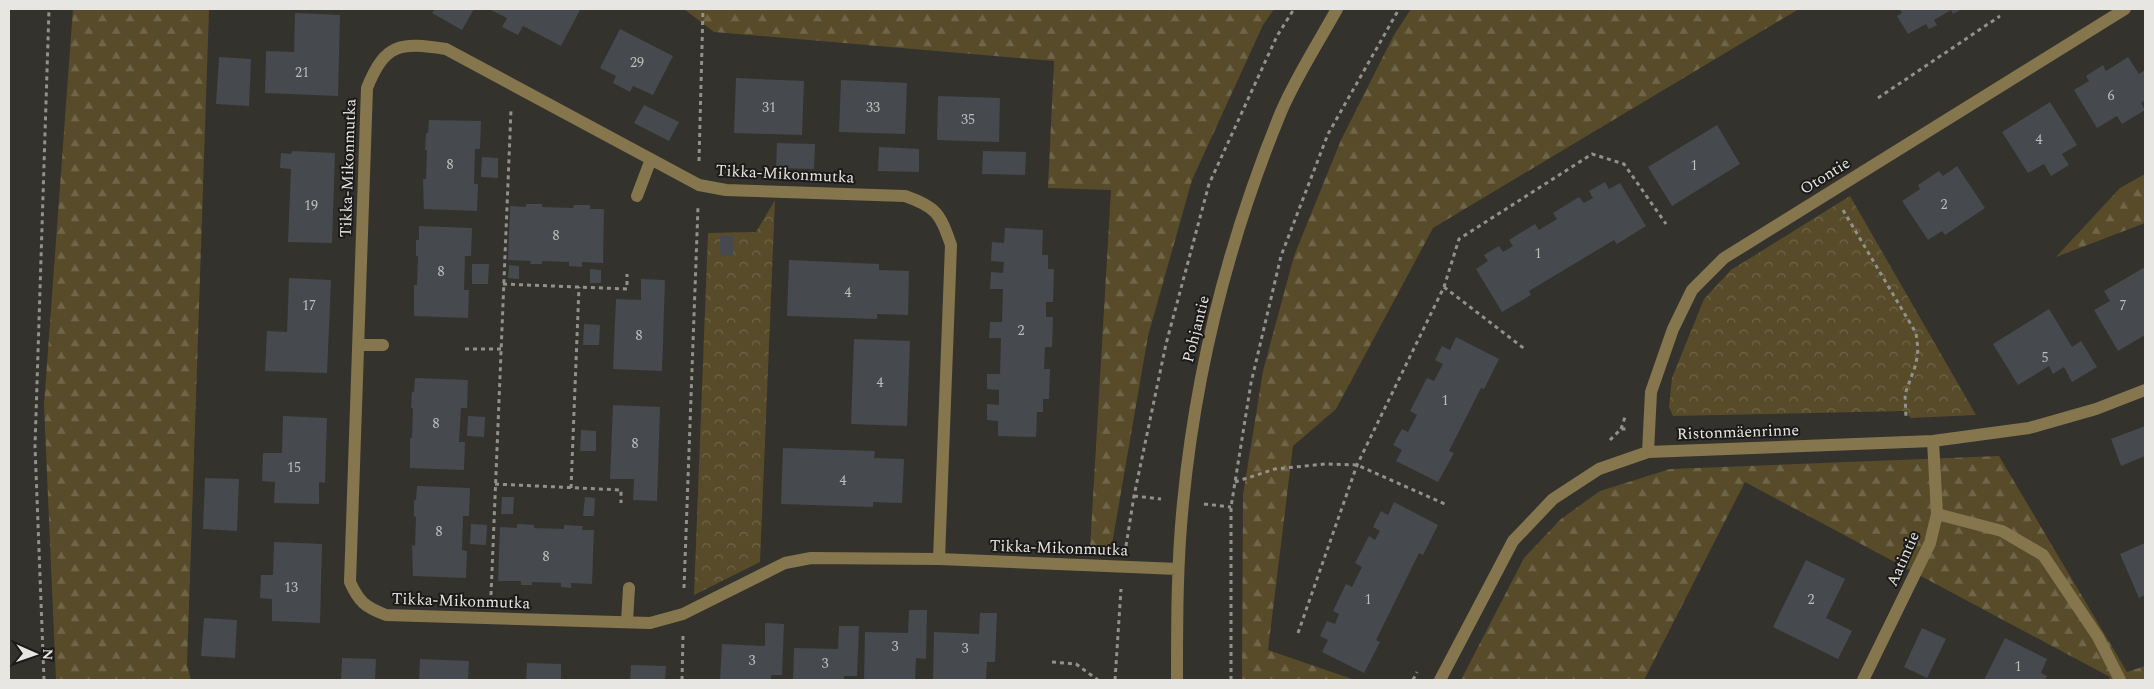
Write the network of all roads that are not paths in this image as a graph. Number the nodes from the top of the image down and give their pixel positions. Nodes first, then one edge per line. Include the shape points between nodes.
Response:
1 (1337, 9) edge
2 (2125, 9) edge
3 (651, 159) junction
4 (637, 196) dead end
5 (358, 345) junction
6 (383, 345) dead end
7 (2145, 390) edge
8 (1933, 441) junction
9 (1648, 452) junction
10 (1937, 514) junction
11 (939, 559) junction
12 (1178, 569) junction
13 (629, 588) dead end
14 (627, 622) junction
15 (1177, 680) edge
16 (1440, 680) edge
17 (1863, 680) edge
18 (2120, 680) edge

1 - 12 street, Pohjantie via 1282,110 1235,239 1202,371 1183,502
2 - 9 street, Otontie via 1724,258 1692,290 1673,329 1651,392
3 - 4 street
3 - 5 street, Tikka-Mikonmutka via 446,49 418,45 393,49 377,64 367,88
3 - 11 street, Tikka-Mikonmutka via 699,185 726,190 905,196 927,204 942,220 951,245
5 - 6 street
5 - 14 street, Tikka-Mikonmutka via 350,582 357,598 370,609 386,615
7 - 8 street, Ristonmäenrinne via 2096,409 2029,428
8 - 9 street, Ristonmäenrinne
8 - 10 street, Aatintie
9 - 16 street, Ristonmäenrinne via 1599,469 1553,499 1513,541
10 - 17 street, Aatintie via 1930,543
10 - 18 street via 2002,531 2043,555 2098,638
11 - 12 street, Tikka-Mikonmutka
11 - 14 street, Tikka-Mikonmutka via 811,558 785,563 683,614 650,622
12 - 15 street, Pohjantie
13 - 14 street

